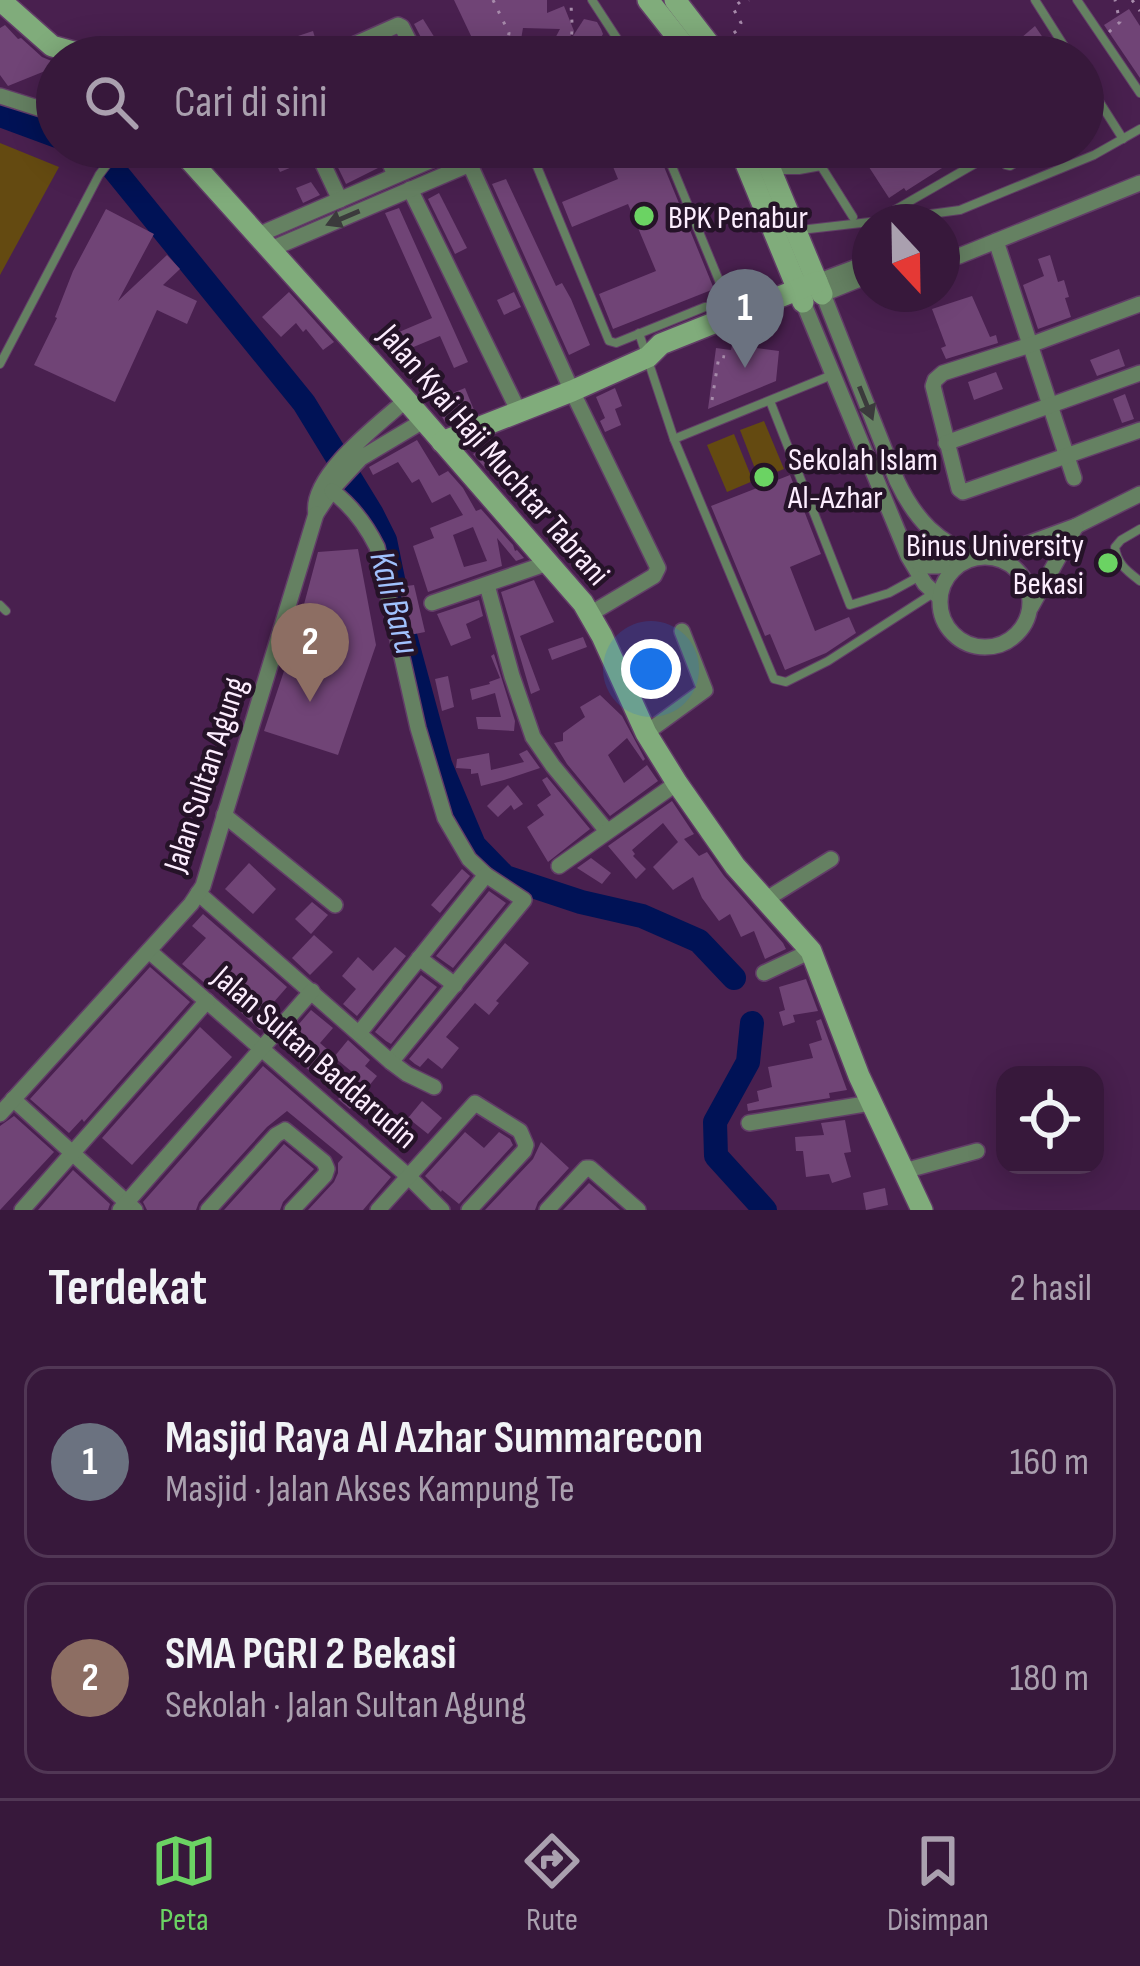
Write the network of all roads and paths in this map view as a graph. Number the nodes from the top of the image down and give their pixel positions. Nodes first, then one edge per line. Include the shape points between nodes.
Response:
1 (0, 0) edge
2 (493, 0) edge
3 (571, 0) edge
4 (592, 0) edge
5 (648, 0) edge
6 (675, 0) edge
7 (749, 0) edge
8 (1035, 0) edge
9 (1077, 0) edge
10 (1114, 0) edge
11 (1132, 0) edge
12 (1140, 11) edge
13 (41, 36) edge
14 (376, 36) edge
15 (406, 36) edge
16 (508, 36) edge
17 (573, 36) edge
18 (615, 36) edge
19 (676, 36) edge
20 (697, 36) edge
21 (730, 36) edge
22 (1058, 36) edge
23 (1102, 36) joint
24 (1104, 39) edge
25 (1140, 93) edge
26 (0, 96) edge
27 (36, 107) edge
28 (1104, 109) edge
29 (1140, 129) edge
30 (1123, 139) junction
31 (1104, 149) edge
32 (104, 168) edge
33 (197, 168) edge
34 (325, 168) edge
35 (392, 168) edge
36 (412, 168) edge
37 (460, 168) edge
38 (472, 168) edge
39 (538, 168) edge
40 (673, 168) edge
41 (749, 168) edge
42 (796, 168) edge
43 (821, 168) edge
44 (967, 168) edge
45 (1062, 168) edge
46 (771, 170) joint
47 (395, 175) junction
48 (1140, 183) edge
49 (410, 189) junction
50 (340, 200) junction
51 (904, 204) edge
52 (960, 210) edge
53 (852, 214) edge
54 (852, 224) edge
55 (796, 230) junction
56 (996, 241) junction
57 (264, 242) junction
58 (960, 256) edge
59 (852, 271) edge
60 (852, 280) edge
61 (810, 292) junction
62 (1140, 304) edge
63 (705, 307) dead end
64 (734, 316) junction
65 (639, 334) junction
66 (1030, 345) junction
67 (725, 356) dead end
68 (648, 357) junction
69 (0, 364) edge
70 (1140, 373) edge
71 (832, 375) junction
72 (572, 392) junction
73 (406, 400) junction
74 (712, 400) dead end
75 (770, 400) junction
76 (1050, 405) junction
77 (519, 412) junction
78 (423, 421) junction
79 (1140, 430) edge
80 (674, 439) junction
81 (442, 442) junction
82 (946, 443) junction
83 (356, 454) junction
84 (1067, 455) junction
85 (1074, 478) dead end
86 (330, 487) junction
87 (1140, 494) edge
88 (1076, 526) junction
89 (1140, 530) edge
90 (948, 544) junction
91 (908, 556) junction
92 (985, 557) junction
93 (548, 563) junction
94 (920, 576) junction
95 (1140, 581) edge
96 (488, 585) junction
97 (936, 595) junction
98 (432, 603) dead end
99 (1030, 609) junction
100 (590, 614) junction
101 (682, 631) dead end
102 (646, 734) junction
103 (677, 782) junction
104 (224, 815) junction
105 (607, 831) junction
106 (831, 859) dead end
107 (559, 866) dead end
108 (486, 875) junction
109 (198, 893) junction
110 (765, 900) junction
111 (335, 904) dead end
112 (149, 951) junction
113 (811, 951) junction
114 (419, 958) junction
115 (764, 973) dead end
116 (455, 985) junction
117 (312, 991) junction
118 (207, 1001) junction
119 (359, 1032) junction
120 (261, 1049) junction
121 (392, 1062) junction
122 (434, 1088) dead end
123 (14, 1099) junction
124 (871, 1102) junction
125 (0, 1114) edge
126 (749, 1124) dead end
127 (977, 1151) dead end
128 (73, 1153) junction
129 (904, 1171) junction
130 (408, 1176) junction
131 (127, 1208) edge
132 (22, 1210) edge
133 (208, 1210) edge
134 (292, 1210) edge
135 (378, 1210) edge
136 (442, 1210) edge
137 (469, 1210) edge
138 (548, 1210) edge
139 (638, 1210) edge
140 (922, 1210) edge

1 - 13 street
2 - 16 path
3 - 17 path
4 - 18 lane
5 - 19 street
6 - 20 street
7 - 21 path via 734,8 741,23
8 - 22 lane
9 - 23 lane
10 - 23 path via 1120,22
11 - 12 path
14 - 15 street via 398,25
24 - 25 lane
26 - 27 street
28 - 30 lane
29 - 30 lane
30 - 31 lane
32 - 69 lane
33 - 57 street, Jalan Kyai Haji Muchtar Tabrani
34 - 50 street
35 - 47 street
36 - 47 street
37 - 49 street
38 - 72 street
39 - 65 lane via 608,341
40 - 64 lane
41 - 61 street
42 - 46 lane
43 - 53 lane
44 - 51 lane
45 - 52 lane
46 - 55 street
47 - 50 street
48 - 56 street
49 -> 57 street
49 - 77 street
50 - 57 street
54 - 55 lane
55 - 61 street
56 - 58 street
56 - 66 street
57 - 73 street, Jalan Kyai Haji Muchtar Tabrani
59 - 61 street
60 - 61 street
61 - 64 street
61 - 68 street via 667,357
61 - 71 street
61 -> 90 street via 903,494
62 - 66 street
63 - 65 lane
64 - 68 street via 661,344
65 - 68 lane
66 - 76 street
66 - 82 street via 934,380
67 - 74 path
68 - 72 street
68 - 80 lane
70 - 76 street
71 - 75 lane
71 - 91 street
72 - 77 street
72 - 100 street via 658,568
73 - 78 street, Jalan Kyai Haji Muchtar Tabrani
73 - 83 street
75 - 80 lane
75 - 94 lane via 850,605
76 - 82 street
76 - 84 street
77 - 81 street
78 - 81 street, Jalan Kyai Haji Muchtar Tabrani
78 - 83 street
79 - 84 street
80 - 97 lane via 778,681 812,670
81 - 93 street, Jalan Kyai Haji Muchtar Tabrani
82 - 84 street via 963,492
83 - 86 street, Jalan Sultan Agung
84 - 85 street
86 - 104 street, Jalan Sultan Agung
86 - 108 street via 377,548 445,818
87 - 88 street
88 - 92 street
88 - 99 street
89 - 95 lane via 1115,547
90 - 91 street via 939,566
90 - 92 street
91 - 94 street
92 - 97 street via 952,571
92 - 99 street via 1010,564 1024,579
93 - 96 street
93 - 100 street, Jalan Kyai Haji Muchtar Tabrani
94 - 97 street
96 - 98 street
96 - 105 street via 537,745
97 - 99 street via 946,626 979,647 1016,635
100 - 102 street, Jalan Kyai Haji Muchtar Tabrani
101 - 102 street via 706,688
102 - 103 street, Jalan Kyai Haji Muchtar Tabrani
103 - 105 street
103 - 110 street, Jalan Kyai Haji Muchtar Tabrani
104 - 109 street, Jalan Sultan Agung
104 - 111 street
105 - 107 street
106 - 110 street
108 - 114 street
108 - 116 street via 524,900
109 - 112 street, Jalan Sultan Agung
109 - 117 street
110 - 113 street, Jalan Kyai Haji Muchtar Tabrani
112 - 118 street, Jalan Sultan Baddarudin
112 - 123 street, Jalan Sultan Agung
113 - 115 street
113 - 124 street, Jalan Kyai Haji Muchtar Tabrani
114 - 116 street
114 - 119 street
116 - 121 street
117 - 119 street
117 - 120 street
118 - 120 street, Jalan Sultan Baddarudin
118 - 128 street
119 - 121 street
120 - 130 street, Jalan Sultan Baddarudin
120 - 131 street
121 - 122 street
123 - 125 street, Jalan Sultan Agung
123 - 128 street
124 - 126 street
124 - 129 street, Jalan Kyai Haji Muchtar Tabrani
127 - 129 street
128 - 131 street
128 - 132 street
129 - 140 street, Jalan Kyai Haji Muchtar Tabrani
130 - 135 street
130 - 136 street, Jalan Sultan Baddarudin
130 - 137 street via 475,1103 526,1143
133 - 134 street via 284,1130 327,1169
138 - 139 street via 590,1168

